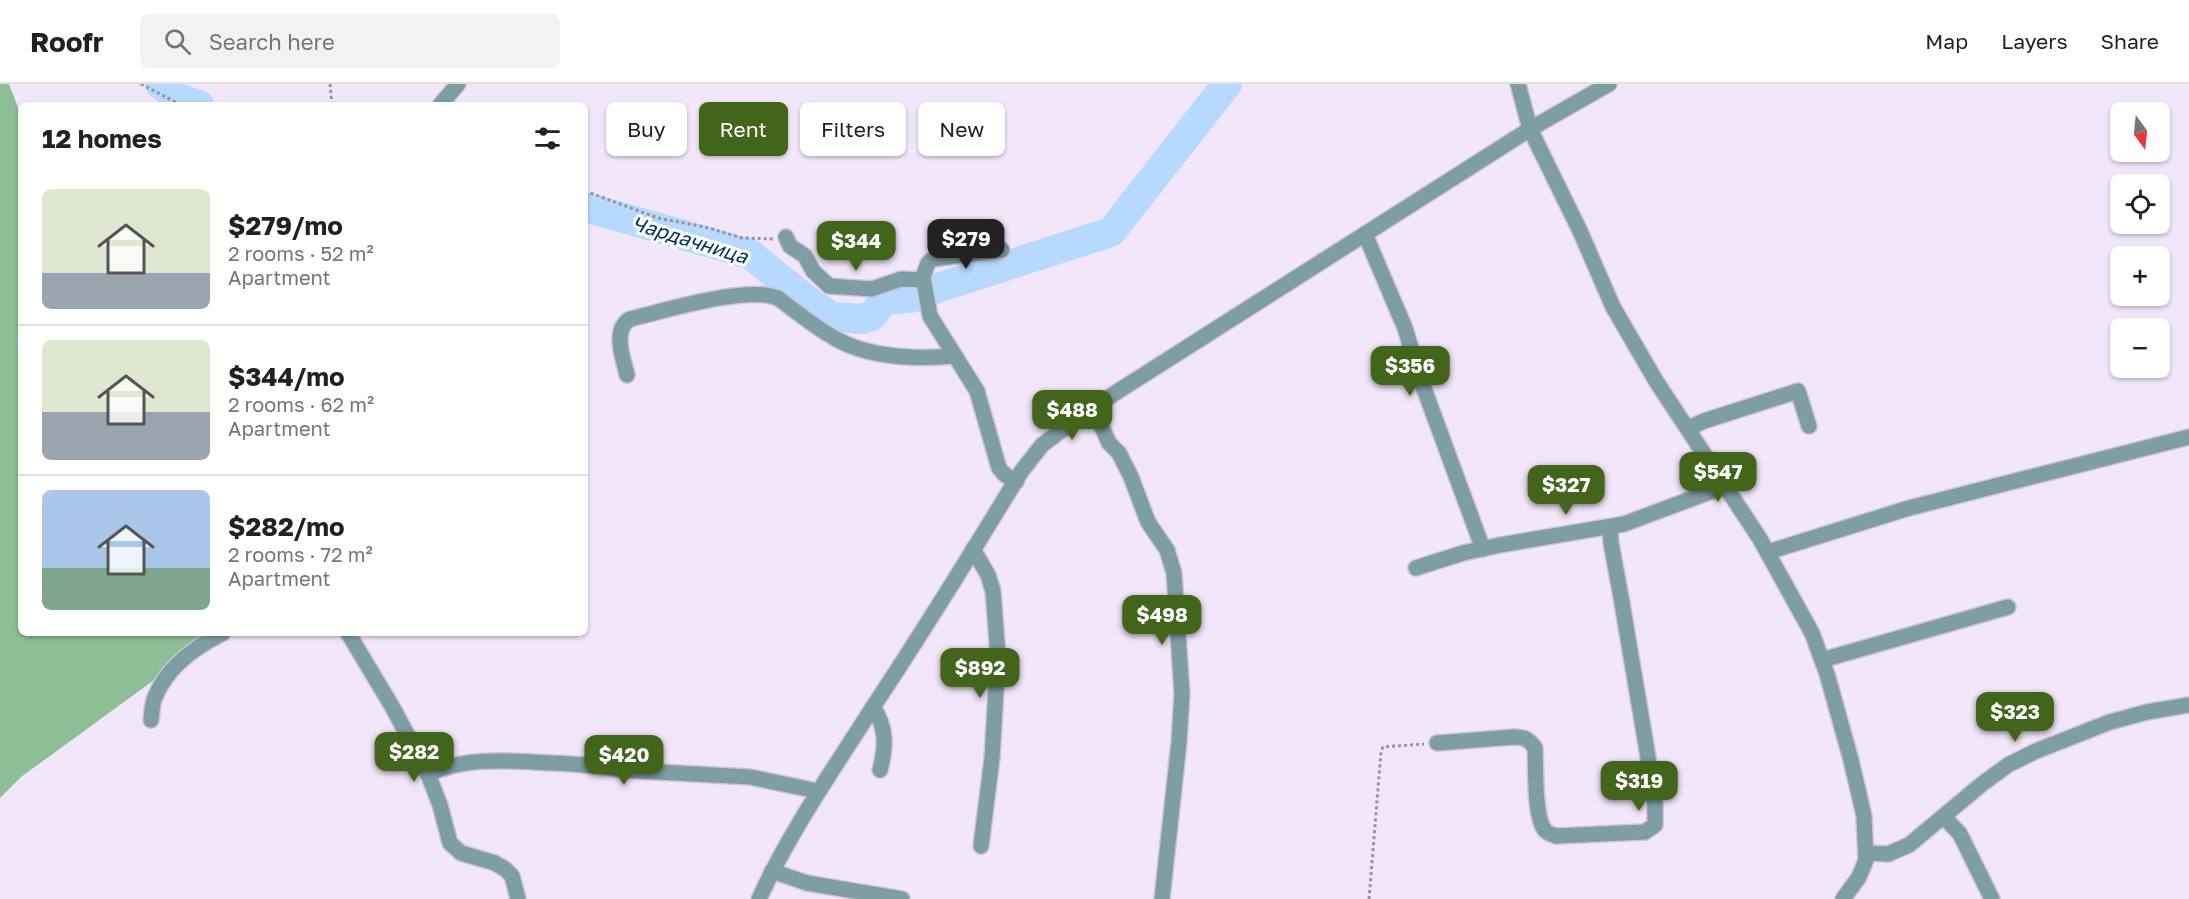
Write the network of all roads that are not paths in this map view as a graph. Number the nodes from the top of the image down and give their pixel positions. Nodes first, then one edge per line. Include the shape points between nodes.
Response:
1 (458, 84) edge
2 (1518, 84) edge
3 (1609, 84) edge
4 (443, 102) edge
5 (1530, 129) junction
6 (1365, 234) junction
7 (786, 237) road end
8 (1002, 250) dead end
9 (924, 290) junction
10 (955, 356) junction
11 (627, 375) dead end
12 (1093, 407) junction
13 (1809, 426) dead end
14 (1689, 428) junction
15 (2189, 437) edge
16 (1016, 482) junction
17 (1726, 484) junction
18 (1610, 528) junction
19 (974, 549) junction
20 (1483, 549) junction
21 (1768, 552) junction
22 (1416, 568) dead end
23 (2008, 607) dead end
24 (217, 636) edge
25 (350, 636) edge
26 (1822, 660) junction
27 (2189, 705) edge
28 (873, 707) junction
29 (151, 720) dead end
30 (1437, 743) road end
31 (880, 770) dead end
32 (428, 774) junction
33 (818, 791) junction
34 (1944, 817) junction
35 (981, 846) dead end
36 (1866, 854) junction
37 (772, 871) junction
38 (519, 899) edge
39 (759, 899) edge
40 (902, 899) edge
41 (1162, 899) edge
42 (1843, 899) edge
43 (1992, 899) edge

1 - 4 street
2 - 5 street
3 - 5 street
5 - 6 street
5 - 14 street via 1612,307
6 - 12 street
6 - 20 street via 1405,328
7 - 9 street via 829,286 872,289 901,279
8 - 9 street via 933,259 924,271
9 - 10 street via 930,316
10 - 11 street via 916,358 857,348 840,342 778,298 754,295 625,322 620,342
10 - 16 street via 977,391 999,468
12 - 16 street via 1042,445
12 - 41 street via 1109,443 1127,469 1148,522 1167,550 1174,573 1182,694
13 - 14 street via 1798,391
14 - 17 street
15 - 21 street via 1909,508
16 - 19 street
17 - 18 street
17 - 21 street
18 - 20 street
18 - 30 street via 1655,825 1645,832 1556,836 1548,833 1538,814 1535,748 1531,741 1514,737
19 - 28 street
19 - 35 street via 993,591 998,656 992,758
20 - 22 street
21 - 26 street via 1812,633
23 - 26 street
24 - 29 street via 179,661 162,682 153,699
25 - 32 street
26 - 36 street via 1864,816
27 - 34 street via 2110,722 2036,751 2008,765
28 - 31 street via 885,738
28 - 33 street
32 - 33 street via 465,762 496,759 750,777
32 - 38 street via 450,843 461,853 505,869 512,876
33 - 37 street
34 - 36 street via 1898,851
34 - 43 street via 1960,834
36 - 42 street via 1860,877
37 - 39 street
37 - 40 street via 807,883

